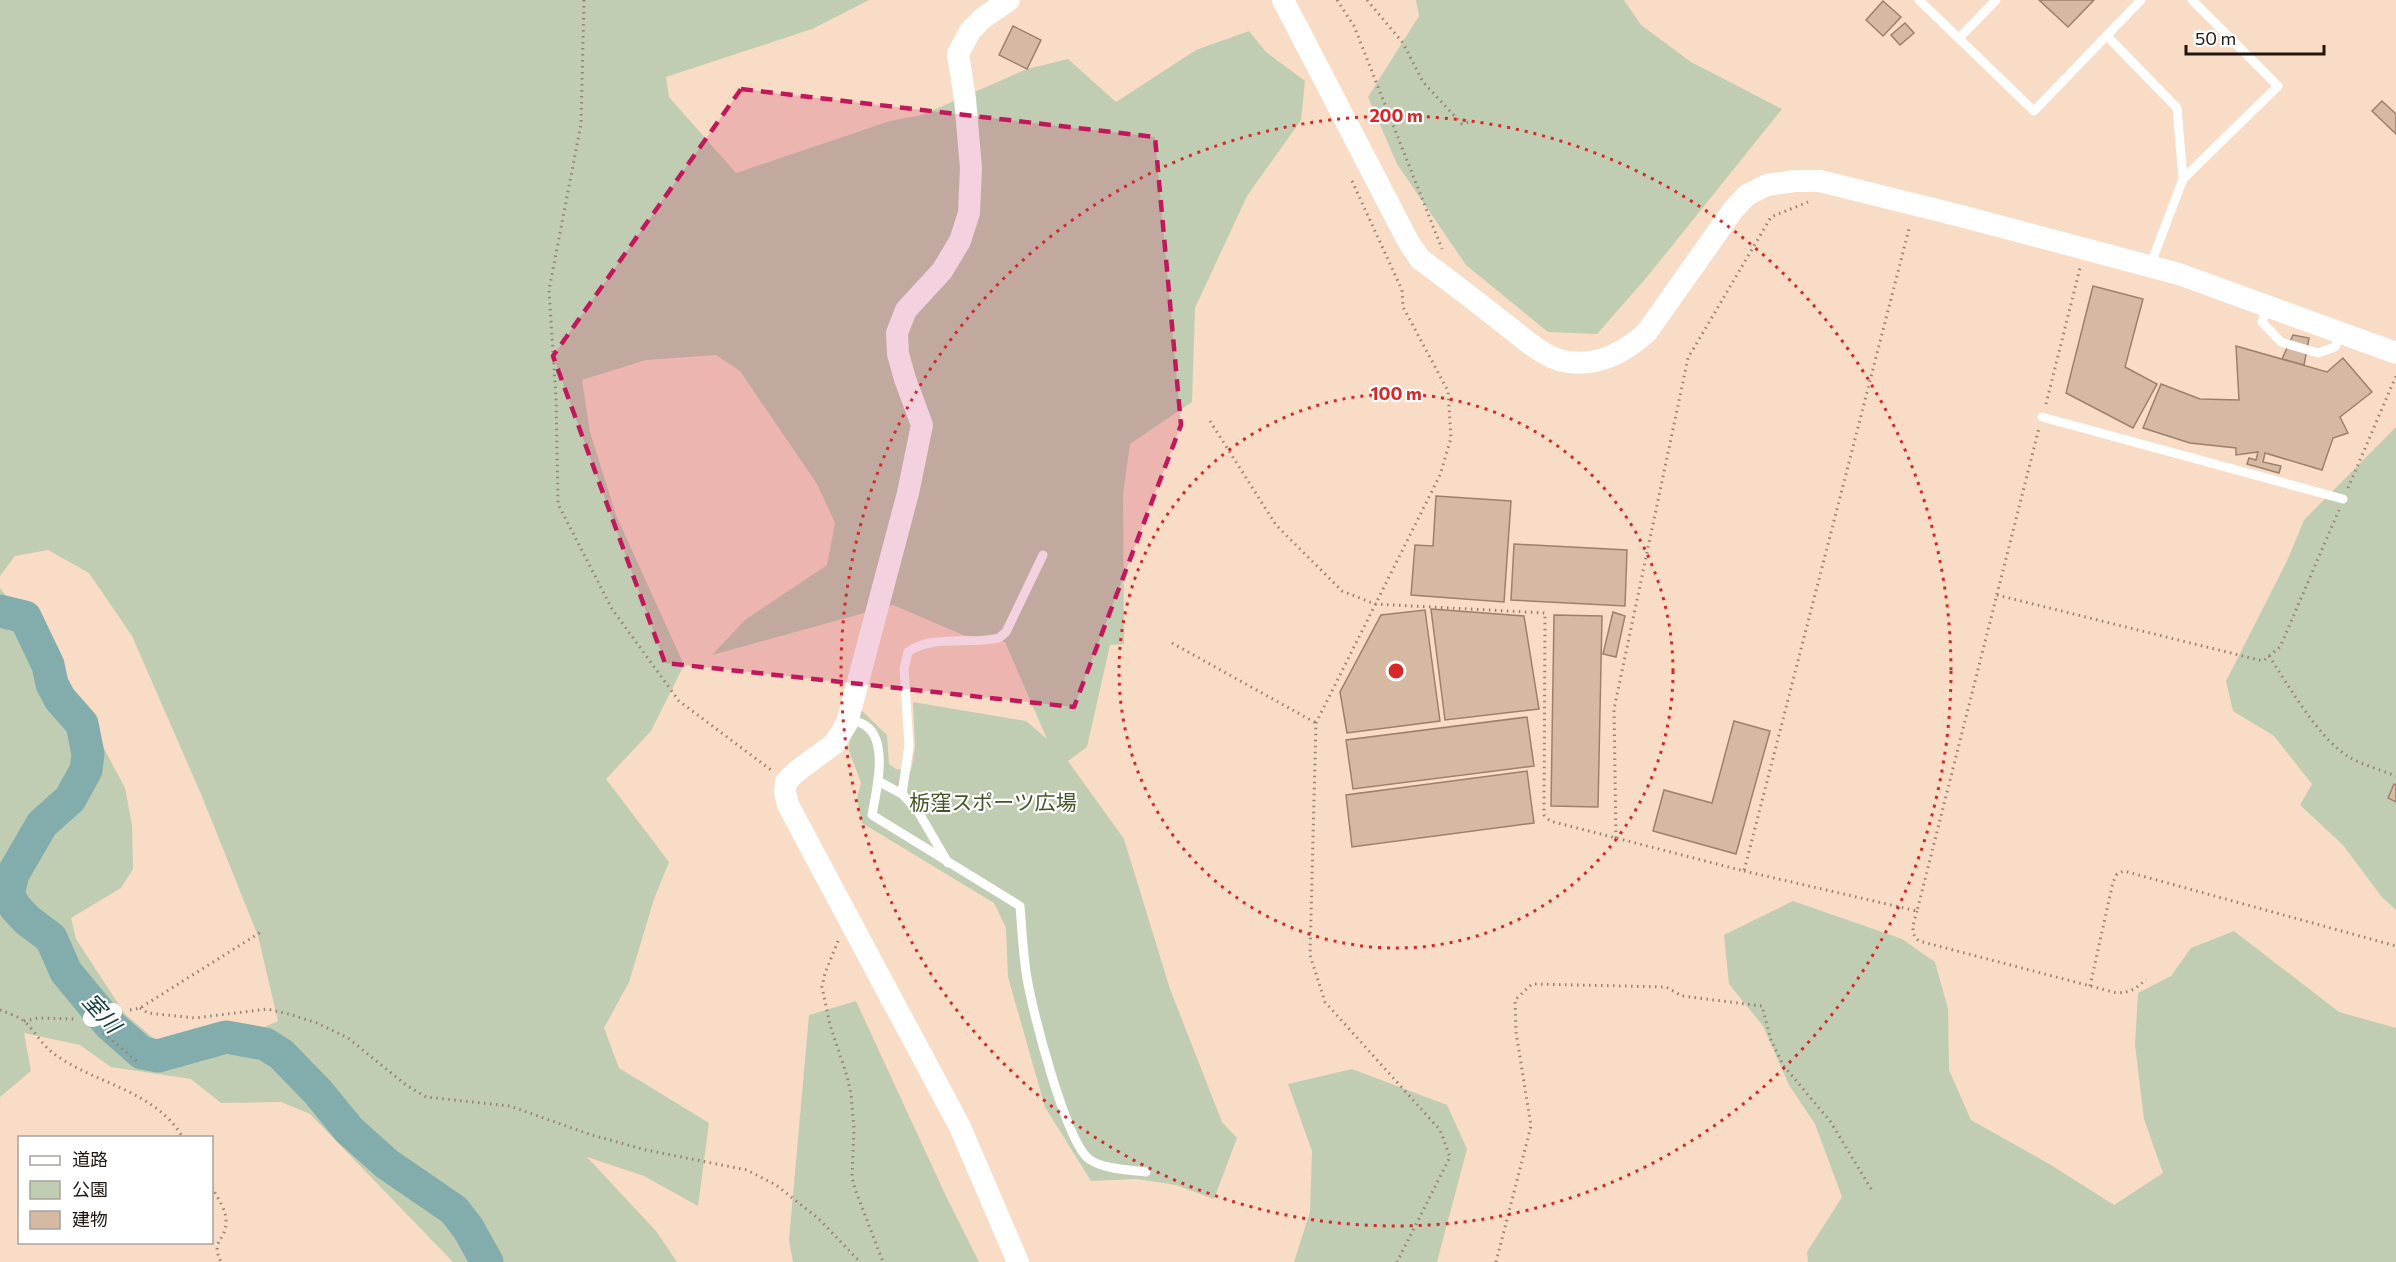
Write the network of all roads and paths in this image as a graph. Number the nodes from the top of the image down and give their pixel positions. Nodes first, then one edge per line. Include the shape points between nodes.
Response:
1 (584, 0) edge
2 (1009, 0) edge
3 (1283, 0) edge
4 (1337, 0) edge
5 (1367, 0) edge
6 (1919, 0) edge
7 (1996, 0) edge
8 (2141, 0) edge
9 (2192, 0) edge
10 (2107, 36) junction
11 (1959, 38) junction
12 (1472, 121) dead end
13 (1348, 172) dead end
14 (2183, 179) junction
15 (1811, 201) dead end
16 (1912, 205) junction
17 (2085, 249) junction
18 (1444, 255) dead end
19 (2150, 266) junction
20 (2396, 353) edge
21 (2396, 376) edge
22 (2042, 417) junction
23 (1210, 421) dead end
24 (2343, 499) junction
25 (1043, 555) dead end
26 (1997, 595) junction
27 (1376, 604) junction
28 (1172, 643) dead end
29 (2269, 656) junction
30 (849, 718) junction
31 (1316, 723) junction
32 (2396, 776) edge
33 (878, 781) junction
34 (786, 782) junction
35 (902, 794) junction
36 (1616, 838) junction
37 (948, 863) junction
38 (1744, 871) junction
39 (1917, 911) junction
40 (261, 932) dead end
41 (839, 938) dead end
42 (2396, 946) edge
43 (2146, 979) dead end
44 (2090, 986) junction
45 (140, 1008) junction
46 (0, 1010) edge
47 (113, 1012) joint
48 (92, 1018) joint
49 (24, 1021) junction
50 (112, 1042) dead end
51 (139, 1062) dead end
52 (182, 1136) edge
53 (1146, 1172) dead end
54 (213, 1189) edge
55 (1873, 1192) dead end
56 (220, 1262) edge
57 (860, 1262) edge
58 (883, 1262) edge
59 (1018, 1262) edge
60 (1398, 1262) edge
61 (1496, 1262) edge

1 - 34 path via 581,124 549,290 558,504 612,609 679,701
2 - 30 street via 970,31 958,54 972,168 969,213 960,242 942,271 906,310 897,333 898,354 922,425
3 - 16 street via 1420,259 1534,347 1562,361 1590,362 1630,347 1653,323 1733,210 1747,195 1767,185 1820,181
4 - 18 path via 1354,26
5 - 12 path via 1404,43 1422,82 1462,124
6 - 11 lane
7 - 11 lane
8 - 10 lane
9 - 14 lane via 2278,86
10 - 11 lane via 2034,111
10 - 14 lane via 2177,108
13 - 27 path via 1402,290 1403,307 1448,391 1451,438 1440,475
14 - 19 lane
15 - 36 path via 1771,217 1688,358 1614,709
16 - 17 street
16 - 38 path
17 - 19 street
17 - 22 path
19 - 20 street
21 - 24 path
22 - 24 lane
22 - 26 path
23 - 27 path via 1276,525 1342,591
24 - 29 path via 2280,647
25 - 35 lane via 1006,632 999,638 928,643 908,652 904,669 909,746
26 - 29 path via 2263,661
26 - 39 path
27 - 31 path
27 - 36 path via 1545,613 1544,815 1550,821
28 - 31 path
29 - 32 path via 2337,748 2350,758
30 - 33 lane via 867,726 875,737 880,755
30 - 34 street via 834,744
31 - 60 path via 1310,955 1324,1002 1440,1130 1450,1156
33 - 35 lane
33 - 37 lane via 872,815
34 - 59 street via 788,805 960,1127
35 - 37 lane via 916,808
36 - 38 path
37 - 53 lane via 1020,906 1027,979 1051,1075 1069,1127 1088,1159 1114,1168
38 - 39 path
39 - 44 path via 1912,930 1919,941
40 - 45 path
41 - 58 path via 822,987 851,1094 852,1176
42 - 44 path via 2124,871 2113,882
43 - 44 path via 2130,992
45 - 47 path
45 - 57 path via 148,1013 195,1018 267,1009 289,1014 348,1038 426,1097 510,1106 646,1150 747,1170 776,1185 819,1219
46 - 49 path
47 - 48 street
48 - 49 path
49 - 52 path via 51,1052 78,1070 144,1099
50 - 51 path
54 - 56 path via 226,1221 216,1244
55 - 61 path via 1830,1121 1783,1065 1762,1006 1682,996 1666,987 1532,984 1515,1000 1531,1126

